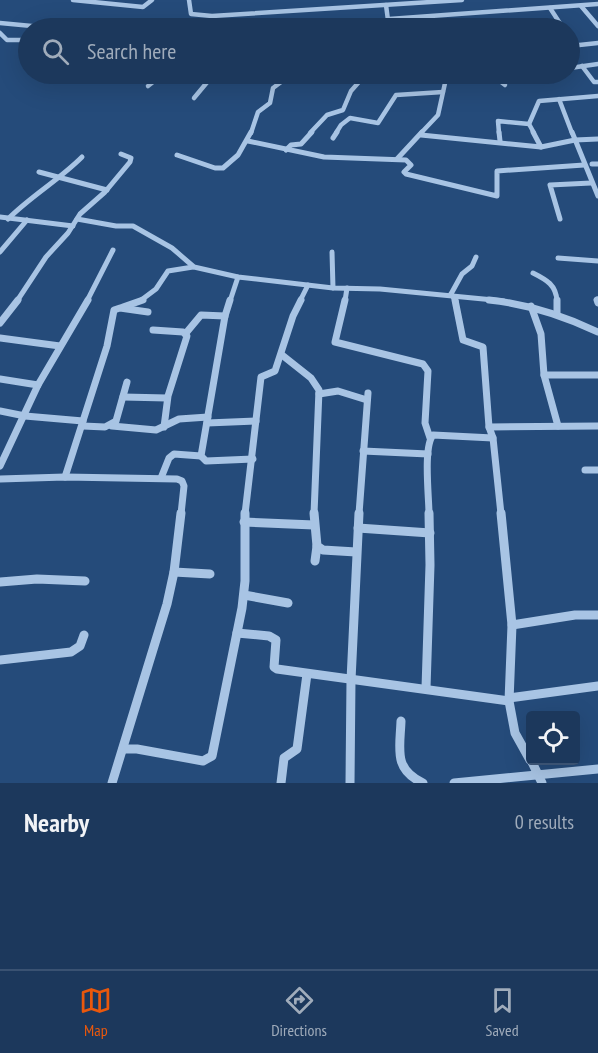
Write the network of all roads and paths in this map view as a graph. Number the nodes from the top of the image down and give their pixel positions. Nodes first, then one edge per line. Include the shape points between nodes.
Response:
1 (73, 0) edge
2 (152, 0) edge
3 (189, 0) edge
4 (462, 0) edge
5 (598, 4) edge
6 (386, 5) junction
7 (581, 6) junction
8 (550, 8) junction
9 (235, 15) junction
10 (239, 18) edge
11 (389, 18) edge
12 (404, 18) edge
13 (556, 18) edge
14 (0, 23) edge
15 (18, 25) edge
16 (598, 26) edge
17 (0, 33) edge
18 (18, 40) edge
19 (598, 43) edge
20 (580, 45) edge
21 (598, 64) edge
22 (582, 66) joint
23 (596, 82) edge
24 (150, 84) edge
25 (206, 84) edge
26 (279, 84) edge
27 (360, 84) edge
28 (445, 84) edge
29 (148, 86) dead end
30 (598, 89) edge
31 (443, 92) junction
32 (598, 96) edge
33 (194, 98) dead end
34 (559, 99) junction
35 (529, 124) junction
36 (421, 135) junction
37 (333, 138) dead end
38 (598, 139) edge
39 (575, 140) junction
40 (248, 141) junction
41 (500, 141) junction
42 (541, 147) junction
43 (285, 150) junction
44 (121, 154) dead end
45 (177, 155) dead end
46 (81, 157) dead end
47 (397, 159) junction
48 (584, 165) junction
49 (39, 172) dead end
50 (62, 177) junction
51 (591, 183) junction
52 (107, 190) junction
53 (598, 196) edge
54 (0, 217) edge
55 (8, 219) junction
56 (77, 219) junction
57 (560, 219) dead end
58 (27, 220) junction
59 (73, 226) junction
60 (113, 250) dead end
61 (0, 252) edge
62 (332, 252) dead end
63 (476, 257) dead end
64 (558, 258) dead end
65 (598, 261) edge
66 (194, 267) junction
67 (533, 273) dead end
68 (237, 277) junction
69 (308, 285) junction
70 (333, 288) junction
71 (347, 288) junction
72 (451, 294) junction
73 (531, 306) junction
74 (120, 308) junction
75 (148, 312) dead end
76 (558, 314) junction
77 (225, 316) junction
78 (0, 323) edge
79 (153, 330) dead end
80 (598, 332) edge
81 (186, 333) junction
82 (0, 338) edge
83 (60, 345) junction
84 (282, 355) junction
85 (544, 375) junction
86 (598, 375) edge
87 (0, 379) edge
88 (127, 382) dead end
89 (38, 385) junction
90 (319, 394) junction
91 (123, 397) junction
92 (167, 398) junction
93 (0, 411) edge
94 (25, 416) junction
95 (208, 420) junction
96 (256, 421) junction
97 (83, 424) junction
98 (112, 426) junction
99 (558, 426) junction
100 (598, 426) edge
101 (164, 427) junction
102 (489, 427) junction
103 (430, 438) junction
104 (493, 438) junction
105 (363, 451) junction
106 (428, 454) junction
107 (201, 456) junction
108 (253, 459) junction
109 (0, 466) edge
110 (585, 470) dead end
111 (598, 470) edge
112 (65, 477) junction
113 (161, 478) junction
114 (0, 479) edge
115 (244, 522) junction
116 (314, 525) junction
117 (358, 528) junction
118 (430, 533) junction
119 (317, 546) junction
120 (357, 552) junction
121 (315, 561) dead end
122 (174, 572) junction
123 (210, 574) dead end
124 (85, 581) dead end
125 (0, 582) edge
126 (244, 595) junction
127 (288, 603) dead end
128 (598, 615) edge
129 (512, 625) junction
130 (237, 633) junction
131 (84, 635) dead end
132 (0, 660) edge
133 (307, 674) junction
134 (351, 680) junction
135 (598, 686) edge
136 (426, 688) junction
137 (509, 699) junction
138 (402, 721) dead end
139 (123, 749) junction
140 (526, 752) edge
141 (598, 769) edge
142 (540, 778) edge
143 (112, 783) edge
144 (281, 783) edge
145 (350, 783) edge
146 (423, 783) edge
147 (454, 783) edge

1 - 2 street via 143,7
3 - 9 street via 193,15
4 - 6 street
5 - 7 street
6 - 9 street
6 - 11 street
7 - 8 street
7 - 16 street
8 - 12 street
8 - 13 street
9 - 10 street
14 - 15 street
17 - 18 street via 7,39
19 - 20 street
21 - 22 street
22 - 23 street
23 - 30 street
24 - 29 street
25 - 33 street
26 - 40 street via 273,88 270,103 258,112
27 - 43 street via 349,93 346,107 338,114 327,115 301,144
28 - 31 street
31 - 36 street via 438,115
31 - 37 street via 394,96 378,123 350,118
32 - 34 street
34 - 35 street via 539,101
34 - 39 street
35 - 41 street via 498,121
35 - 42 street
36 - 41 street
36 - 47 street
38 - 39 street
39 - 42 street
39 - 48 street
40 - 43 street
40 - 45 street via 223,168
41 - 42 street
43 - 47 street via 324,158
44 - 52 street via 131,158 130,162
46 - 50 street
47 - 48 street via 411,165 406,174 497,196 497,171
48 - 51 street
49 - 50 street
50 - 52 street
50 - 55 street
51 - 53 street
51 - 57 street via 550,184
52 - 56 street
54 - 55 street
55 - 58 street
56 - 59 street
56 - 66 street via 133,226 172,248
58 - 59 street
58 - 61 street
59 - 78 street
60 - 83 street
62 - 70 street
63 - 72 street
64 - 65 street
66 - 68 street
66 - 74 street via 165,272 151,295
67 - 76 street via 552,281
68 - 69 street
68 - 77 street
69 - 70 street
69 - 84 street via 293,316
70 - 71 street
71 - 72 street
71 - 103 street via 335,342 423,364 428,371 425,423
72 - 73 street
72 - 102 street via 463,340 483,347
73 - 76 street
73 - 85 street via 542,334
74 - 75 street
74 - 97 street via 112,315 107,346
76 - 80 street
77 - 81 street via 201,315
77 - 95 street
79 - 81 street
81 - 92 street
82 - 83 street
83 - 89 street
84 - 90 street via 311,378
84 - 96 street via 275,371 261,377
85 - 86 street
85 - 99 street
87 - 89 street
88 - 91 street
89 - 94 street
90 - 105 street via 345,390 368,397
90 - 116 street
91 - 92 street
91 - 98 street
92 - 101 street
93 - 94 street
94 - 97 street
94 - 109 street
95 - 96 street
95 - 101 street via 179,419
95 - 107 street
96 - 108 street
97 - 98 street
97 - 112 street
98 - 101 street via 156,430
99 - 100 street
99 - 102 street
102 - 104 street
103 - 104 street
103 - 106 street
104 - 129 street
105 - 106 street
105 - 117 street
106 - 118 street
107 - 108 street via 206,461
107 - 113 street via 174,454
108 - 115 street
110 - 111 street
112 - 113 street
112 - 114 street
113 - 122 street via 177,478 184,486
115 - 116 street
115 - 126 street
116 - 119 street
117 - 118 street
117 - 120 street
118 - 136 street
119 - 120 street via 323,550
119 - 121 street
120 - 134 street
122 - 123 street
122 - 139 street
124 - 125 street
126 - 127 street
126 - 130 street
128 - 129 street
129 - 137 street
130 - 133 street via 273,637 274,667
130 - 139 street via 212,756 203,761
131 - 132 street via 80,646 71,652
133 - 134 street
133 - 144 street via 297,749 285,758
134 - 136 street
134 - 145 street
135 - 137 street
136 - 137 street
137 - 140 street via 515,734
138 - 146 street via 402,767 410,778
139 - 143 street
141 - 142 street
142 - 147 street

